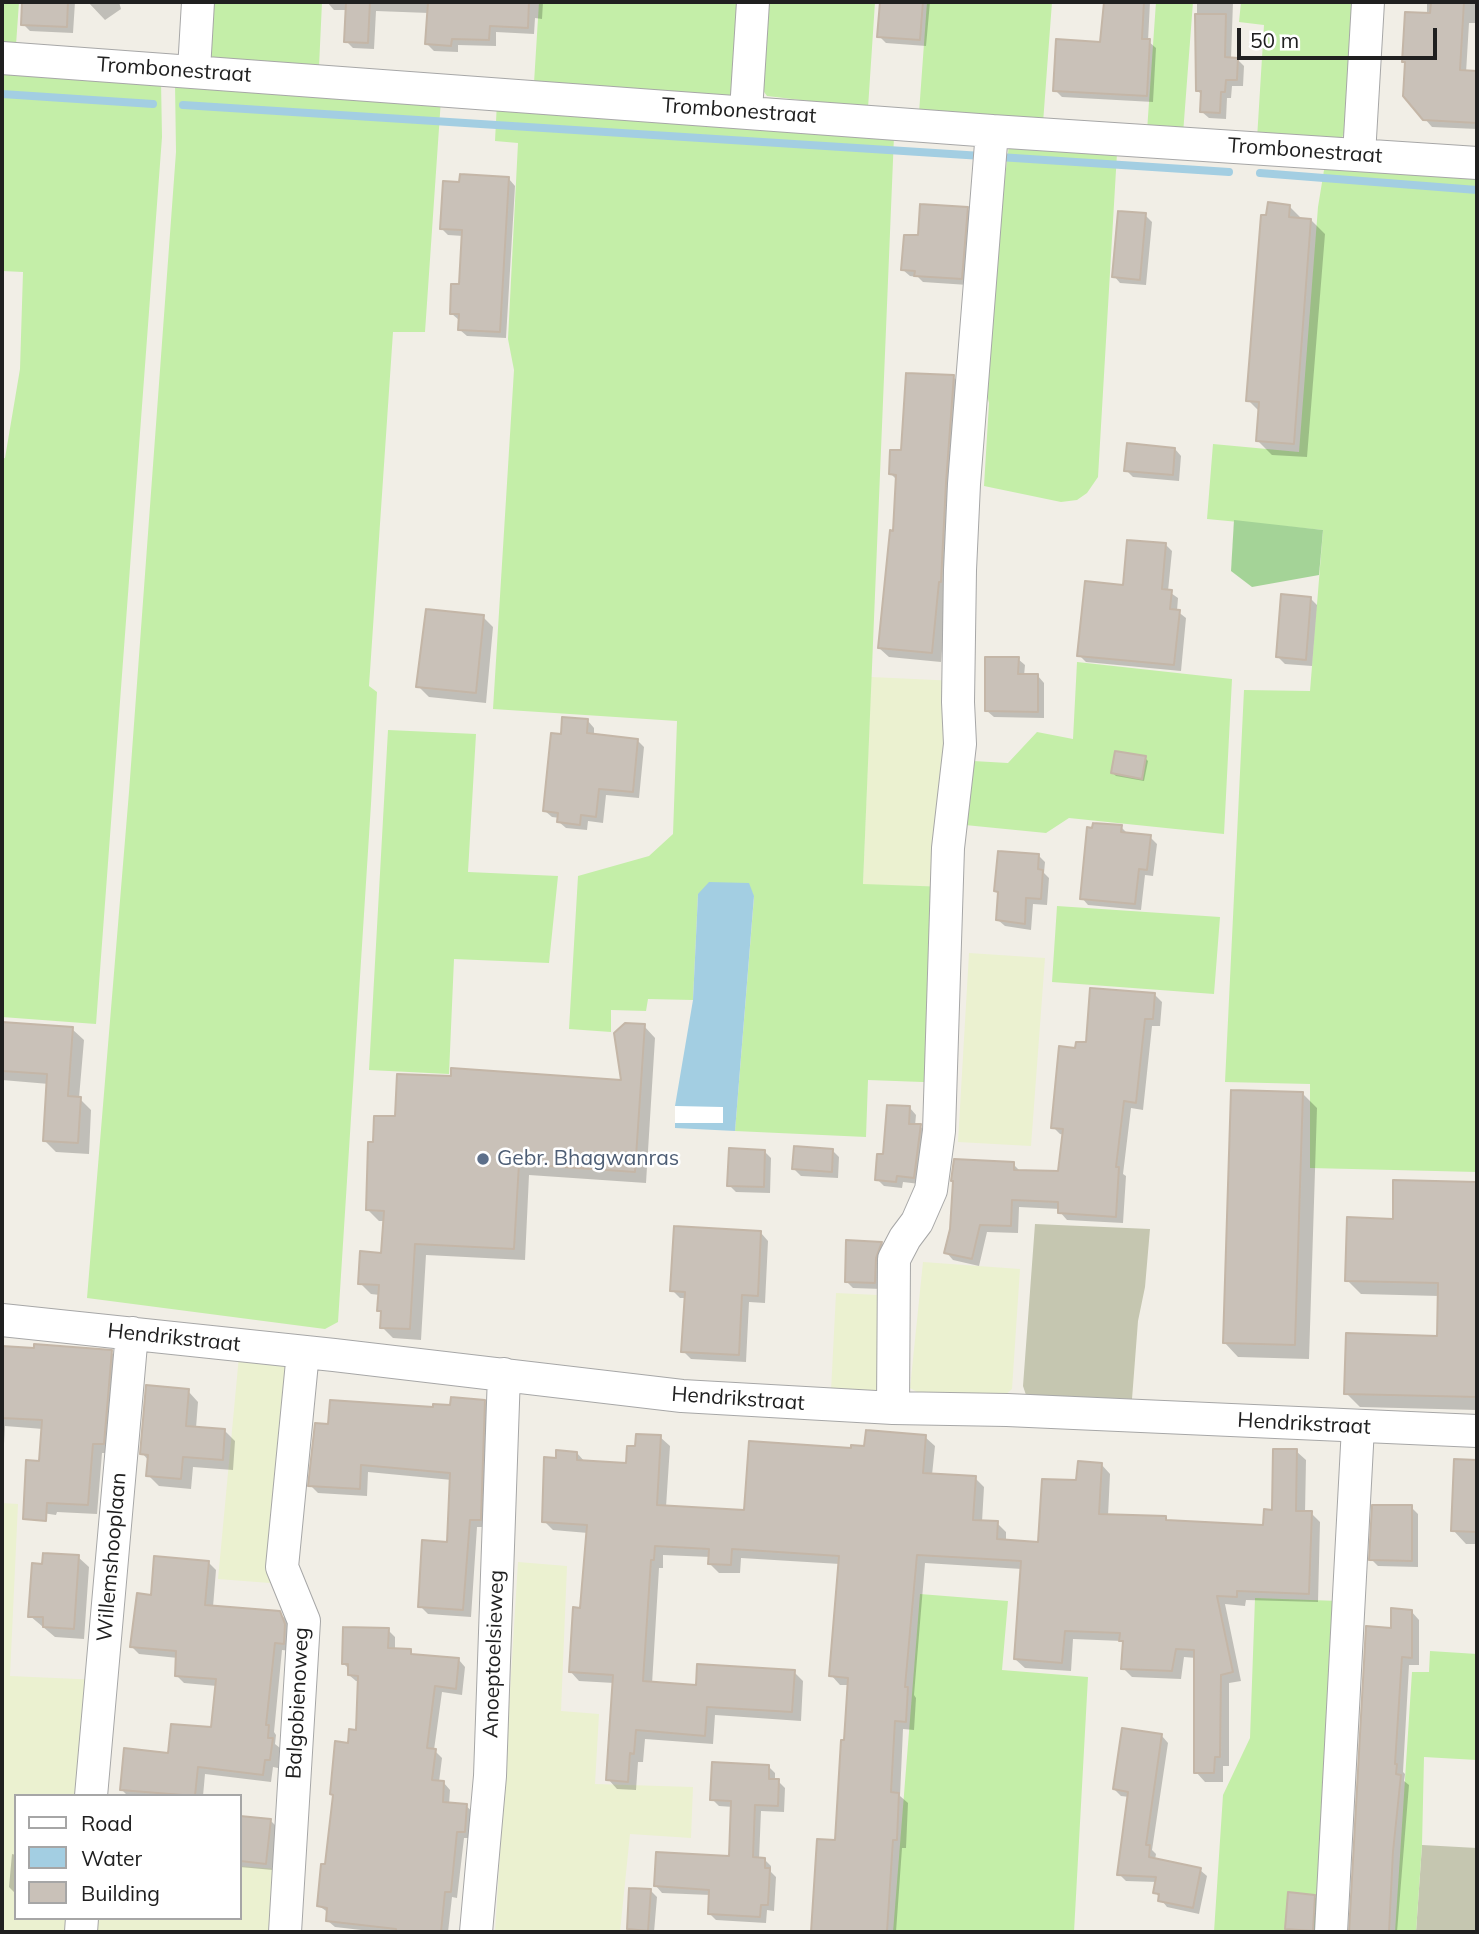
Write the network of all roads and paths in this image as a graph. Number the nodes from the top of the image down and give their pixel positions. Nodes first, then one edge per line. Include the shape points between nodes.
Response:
1 (198, 2) edge
2 (754, 2) edge
3 (1368, 2) edge
4 (2, 58) edge
5 (194, 71) junction
6 (746, 111) junction
7 (992, 131) junction
8 (1359, 155) junction
9 (1477, 163) edge
10 (2, 1320) edge
11 (132, 1334) junction
12 (303, 1352) junction
13 (505, 1374) junction
14 (893, 1408) junction
15 (1358, 1426) junction
16 (1477, 1431) edge
17 (92, 1789) edge
18 (285, 1932) edge
19 (476, 1932) edge
20 (1331, 1932) edge

1 - 5 street
2 - 6 street
3 - 8 street
4 - 5 street, Trombonestraat
5 - 6 street, Trombonestraat
6 - 7 street, Trombonestraat
7 - 8 street, Trombonestraat
7 - 14 street via 964,484 960,744 948,848 939,1131 931,1190 894,1259
8 - 9 street, Trombonestraat
10 - 11 street, Hendrikstraat
11 - 12 street, Hendrikstraat
11 - 17 street, Willemshooplaan
12 - 13 street, Hendrikstraat
12 - 18 street, Balgobienoweg via 282,1567 304,1620
13 - 14 street, Hendrikstraat via 682,1396
13 - 19 street, Anoeptoelsieweg via 490,1776
14 - 15 street, Hendrikstraat
15 - 16 street, Hendrikstraat
15 - 20 street

